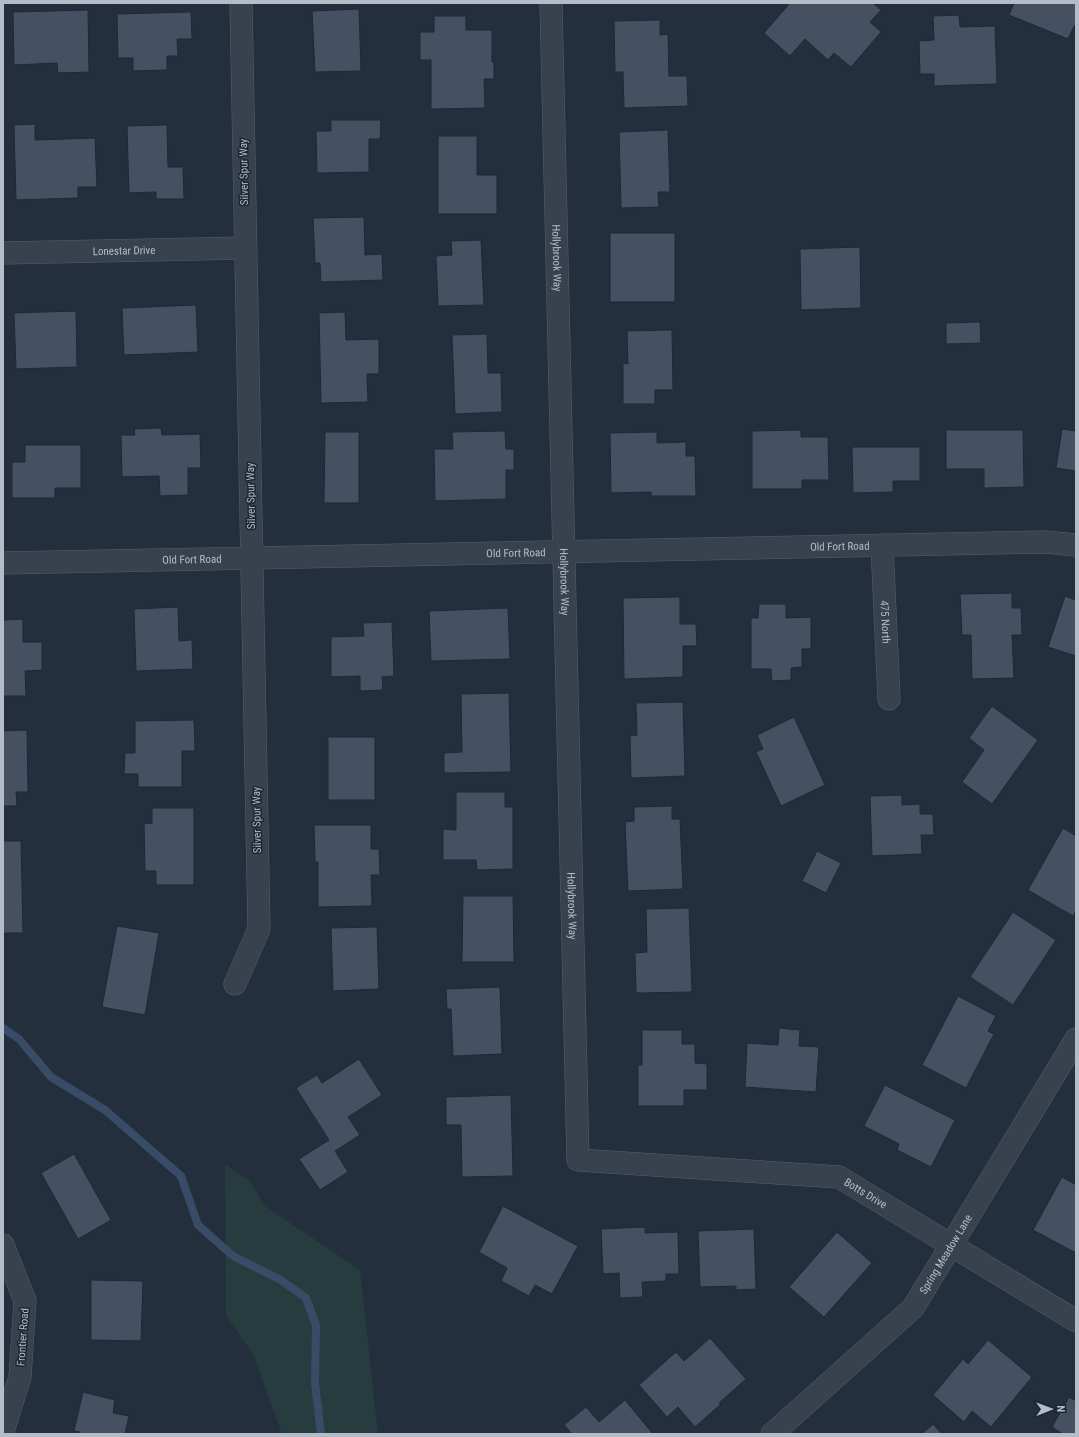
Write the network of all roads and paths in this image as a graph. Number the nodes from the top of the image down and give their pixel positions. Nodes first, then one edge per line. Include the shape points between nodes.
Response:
1 (241, 3) edge
2 (551, 3) edge
3 (246, 248) junction
4 (3, 253) edge
5 (882, 545) junction
6 (1076, 545) edge
7 (564, 552) junction
8 (252, 558) junction
9 (3, 563) edge
10 (889, 699) dead end
11 (234, 984) dead end
12 (1076, 1039) edge
13 (578, 1160) joint
14 (3, 1245) edge
15 (951, 1245) junction
16 (1076, 1321) edge
17 (3, 1431) edge
18 (772, 1434) edge

1 - 3 street, Silver Spur Way
2 - 7 street, Hollybrook Way
3 - 4 street, Lonestar Drive
3 - 8 street, Silver Spur Way
5 - 6 street, Old Fort Road via 1046,542
5 - 7 street, Old Fort Road
5 - 10 street, 475 North
7 - 8 street, Old Fort Road
7 - 13 street, Hollybrook Way
8 - 9 street, Old Fort Road
8 - 11 street, Silver Spur Way via 259,929
12 - 15 street, Spring Meadow Lane
13 - 15 street, Botts Drive via 839,1177
14 - 17 street, Frontier Road via 25,1301 20,1378
15 - 16 street, Botts Drive
15 - 18 street, Spring Meadow Lane via 913,1308

